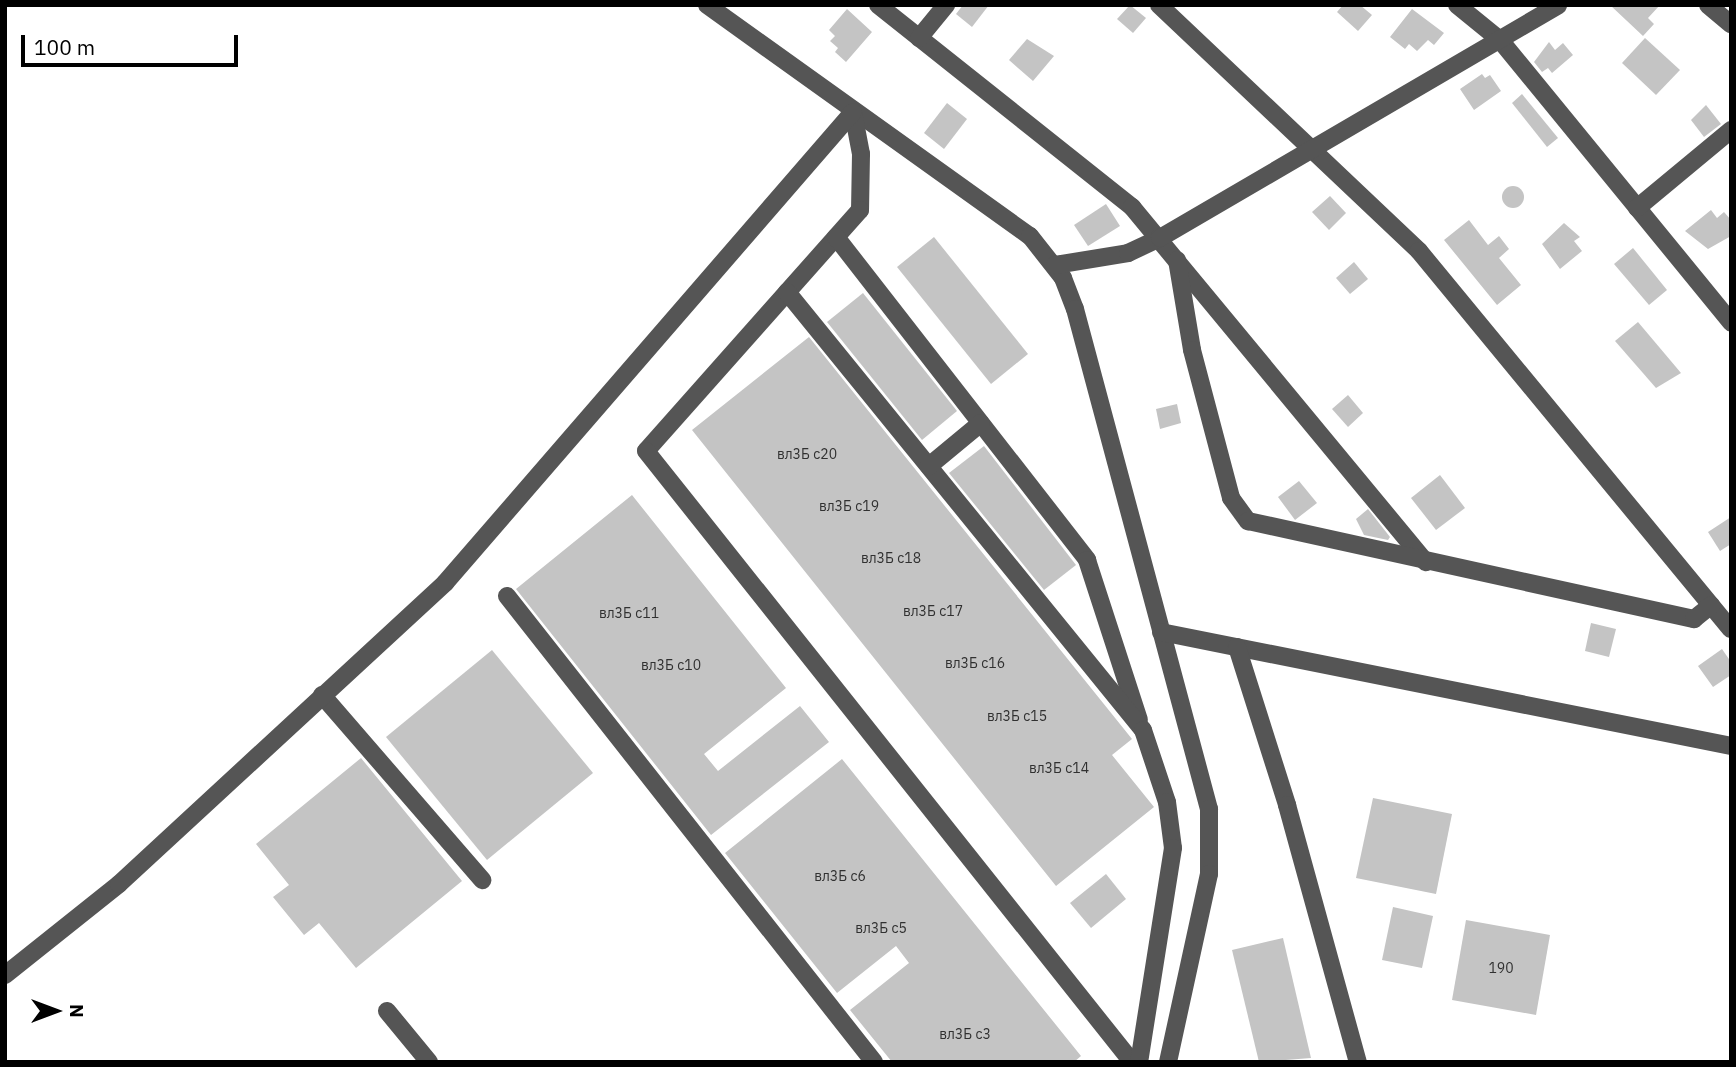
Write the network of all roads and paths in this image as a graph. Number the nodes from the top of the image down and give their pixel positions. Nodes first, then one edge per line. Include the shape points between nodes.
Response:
1 (707, 5) edge
2 (878, 5) edge
3 (946, 5) edge
4 (1159, 5) edge
5 (1457, 5) edge
6 (1558, 5) edge
7 (1707, 5) edge
8 (1731, 24) edge
9 (919, 38) junction
10 (1500, 40) junction
11 (853, 112) junction
12 (1731, 130) edge
13 (1313, 150) junction
14 (1637, 208) junction
15 (836, 237) junction
16 (1160, 238) junction
17 (1176, 257) junction
18 (1055, 265) junction
19 (787, 292) junction
20 (1731, 322) edge
21 (981, 423) junction
22 (929, 466) junction
23 (1426, 562) junction
24 (507, 596) dead end
25 (1711, 605) junction
26 (1731, 629) edge
27 (1161, 632) junction
28 (1237, 647) junction
29 (322, 695) junction
30 (1143, 730) junction
31 (1731, 746) edge
32 (482, 880) dead end
33 (5, 975) edge
34 (387, 1011) dead end
35 (429, 1062) edge
36 (874, 1062) edge
37 (1132, 1062) edge
38 (1139, 1062) edge
39 (1168, 1062) edge
40 (1358, 1062) edge

1 - 11 street
2 - 9 street
3 - 9 street
4 - 13 street
5 - 10 street
6 - 10 street
7 - 8 street
9 - 16 street via 1132,207
10 - 13 street
10 - 14 street
11 - 15 street via 861,154 860,210
11 - 18 street via 1030,236
11 - 29 street via 445,583
12 - 14 street
13 - 16 street
13 - 25 street via 1419,251
14 - 20 street
15 - 19 street
15 - 21 street
16 - 17 street
16 - 18 street via 1129,253
17 - 23 street
17 - 23 street via 1192,350 1237,511 1262,527
18 - 27 street via 1075,309
19 - 22 street
19 - 37 street via 646,451
21 - 22 street
21 - 30 street via 1087,560
22 - 30 street
23 - 25 street via 1694,619
24 - 36 street
25 - 26 street
27 - 28 street
27 - 39 street via 1209,809 1211,841
28 - 31 street
28 - 40 street via 1287,805
29 - 32 street
29 - 33 street via 119,884
30 - 38 street via 1167,802 1172,848
34 - 35 street

